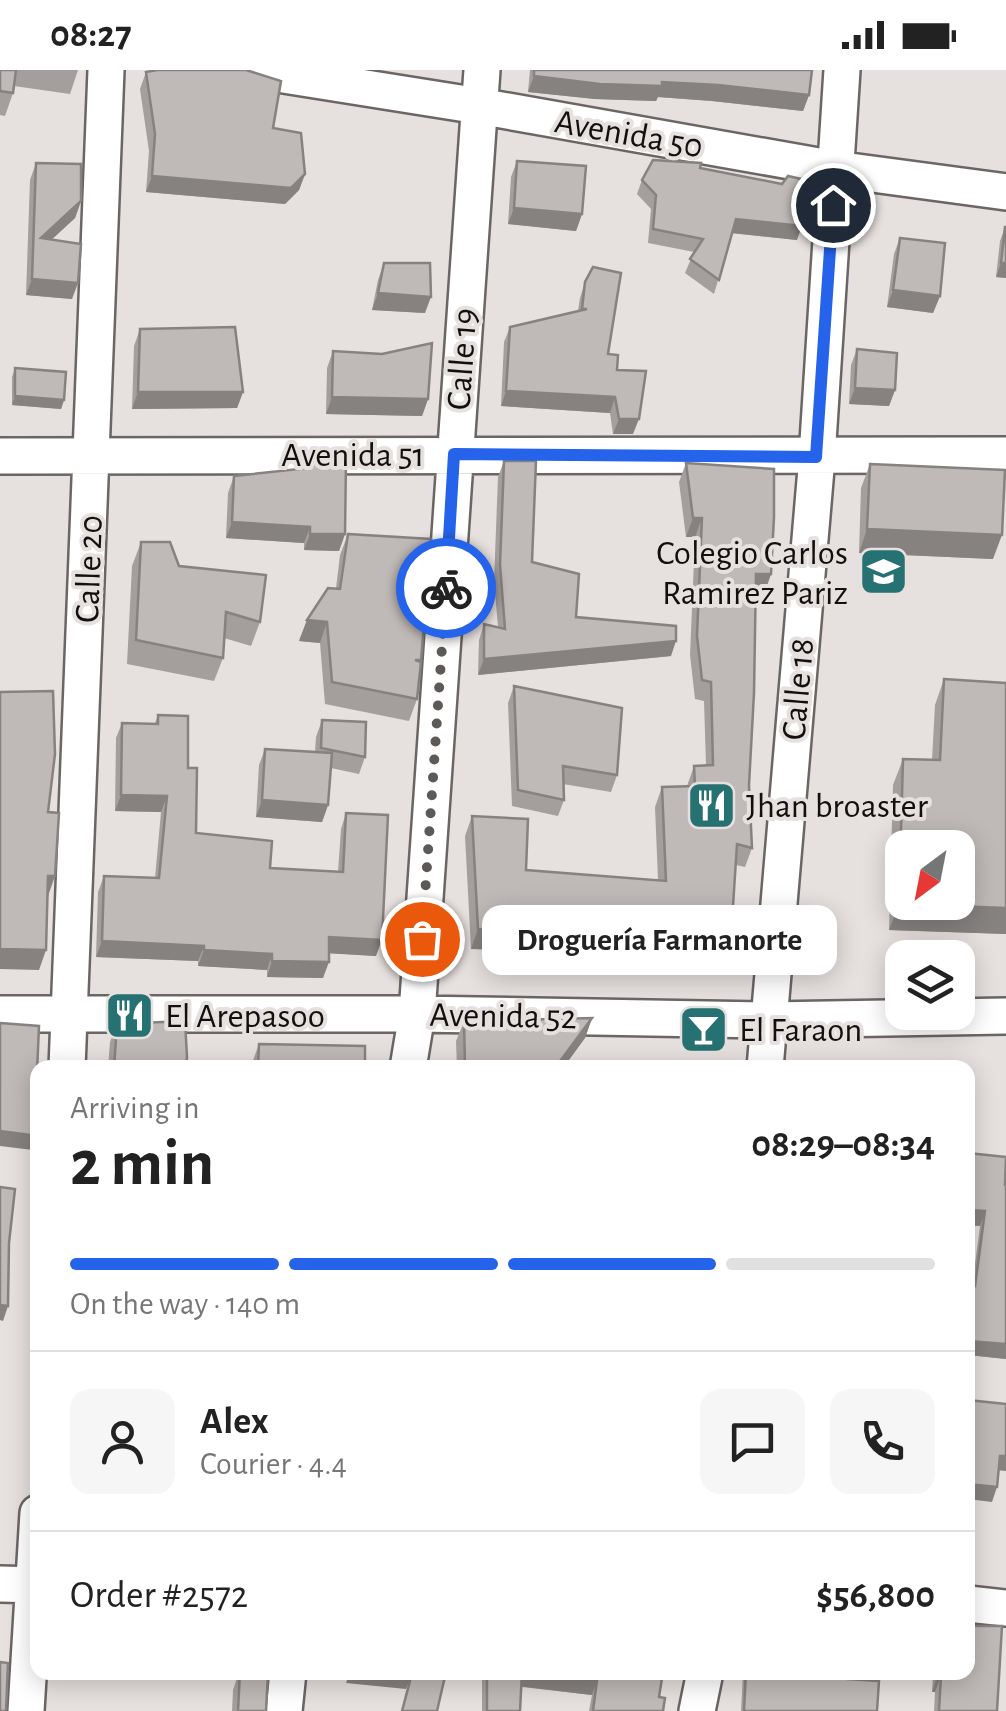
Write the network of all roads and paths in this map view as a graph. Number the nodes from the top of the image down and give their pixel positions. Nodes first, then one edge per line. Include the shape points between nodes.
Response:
1 (106, 70) edge
2 (252, 70) edge
3 (482, 70) edge
4 (842, 70) edge
5 (478, 106) junction
6 (835, 169) junction
7 (1006, 192) edge
8 (454, 454) junction
9 (92, 455) junction
10 (1006, 455) edge
11 (0, 456) edge
12 (816, 457) junction
13 (0, 1014) edge
14 (70, 1014) junction
15 (417, 1014) junction
16 (1006, 1016) edge
17 (769, 1020) junction
18 (67, 1060) edge
19 (409, 1060) edge
20 (766, 1060) edge
21 (30, 1550) edge
22 (23, 1584) edge
23 (975, 1605) edge
24 (1006, 1608) edge
25 (287, 1680) edge
26 (703, 1680) edge
27 (26, 1711) edge
28 (284, 1711) edge
29 (697, 1711) edge

1 - 9 street, Calle 20
2 - 5 street, Avenida 50
3 - 5 street, Calle 19
4 - 6 street, Calle 18
5 - 6 street, Avenida 50
5 - 8 street, Calle 19
6 - 7 street, Avenida 50
6 - 12 street, Calle 18
8 - 9 street, Avenida 51
8 - 12 street, Avenida 51
8 - 15 street, Calle 19
9 - 11 street, Avenida 51
9 - 14 street, Calle 20
10 - 12 street, Avenida 51
12 - 17 street, Calle 18
13 - 14 street, Avenida 52
14 - 15 street, Avenida 52
14 - 18 street, Calle 20
15 - 17 street, Avenida 52
15 - 19 street, Calle 19
16 - 17 street, Avenida 52
17 - 20 street, Calle 18
21 - 22 street
22 - 27 street
23 - 24 street
25 - 28 street
26 - 29 street

